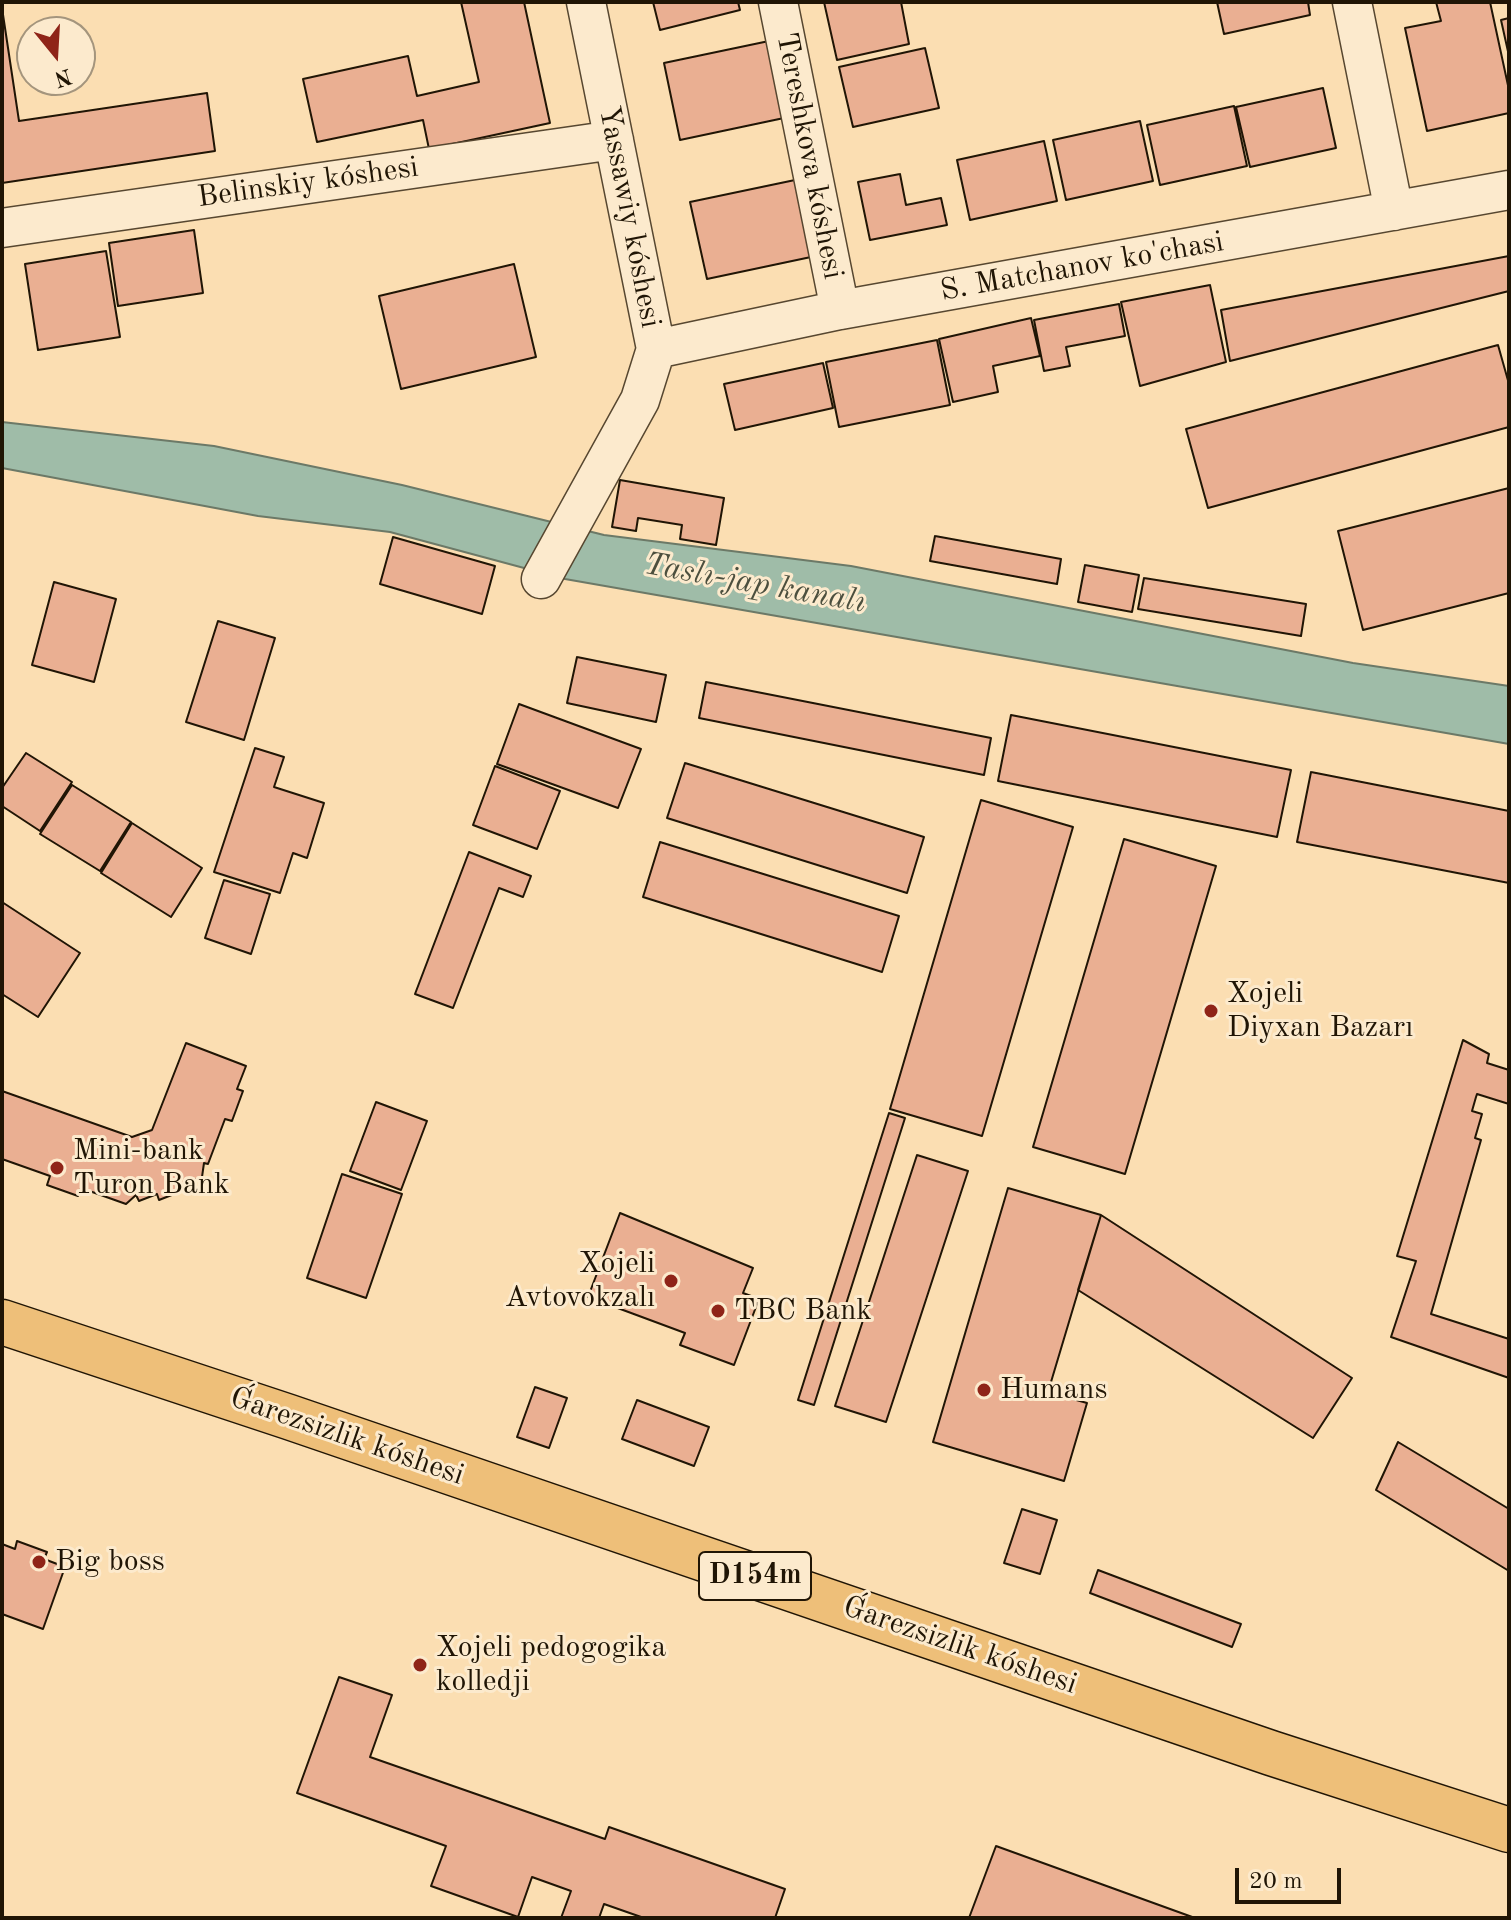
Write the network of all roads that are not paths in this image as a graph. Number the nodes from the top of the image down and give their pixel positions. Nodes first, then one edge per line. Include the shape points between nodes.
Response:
1 (586, 2) edge
2 (778, 2) edge
3 (1352, 2) edge
4 (614, 140) junction
5 (1509, 190) edge
6 (1394, 211) junction
7 (2, 228) edge
8 (840, 310) junction
9 (656, 349) junction
10 (541, 579) dead end
11 (2, 1322) edge
12 (1509, 1830) edge

1 - 4 street, Yassawiy kóshesi
2 - 8 street, Tereshkova kóshesi
3 - 6 street
4 - 7 street, Belinskiy kóshesi
4 - 9 street, Yassawiy kóshesi
5 - 6 street, S. Matchanov ko'chasi
6 - 8 street, S. Matchanov ko'chasi
8 - 9 street, S. Matchanov ko'chasi
9 - 10 street, Yassawiy kóshesi via 640,400
11 - 12 main road, Ǵarezsizlik kóshesi / D154m

